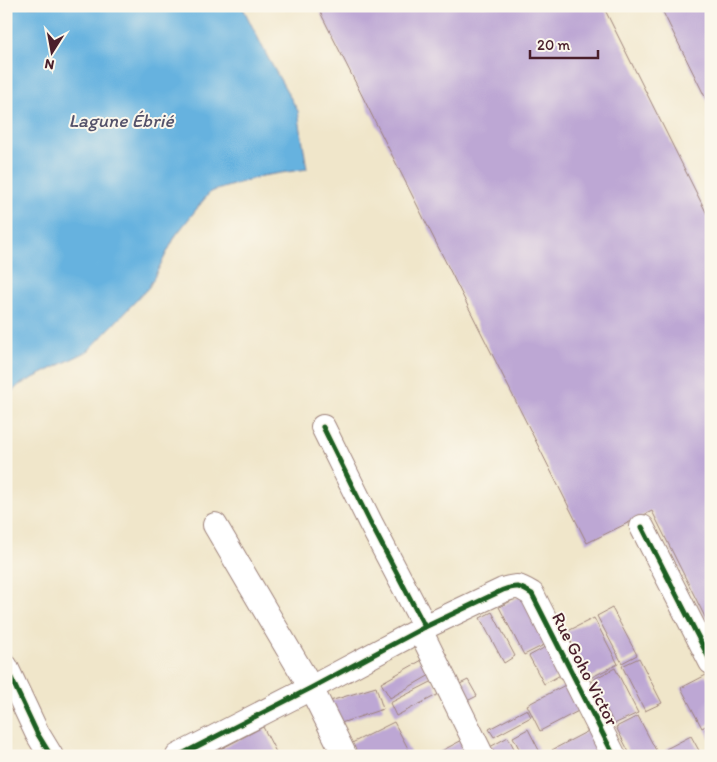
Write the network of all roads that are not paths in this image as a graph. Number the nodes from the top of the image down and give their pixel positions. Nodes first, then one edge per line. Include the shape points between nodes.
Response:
1 (323, 427) dead end
2 (215, 525) dead end
3 (642, 527) dead end
4 (422, 629) junction
5 (711, 662) edge
6 (6, 667) edge
7 (311, 688) junction
8 (205, 750) edge
9 (51, 756) edge
10 (178, 756) edge
11 (345, 756) edge
12 (482, 756) edge
13 (614, 756) edge

1 - 4 street
2 - 7 street
3 - 5 street
4 - 7 street
4 - 12 street
4 - 13 street, Rue Goho Victor via 512,587 520,587 532,594
6 - 9 street
7 - 8 street
7 - 11 street
8 - 10 street

